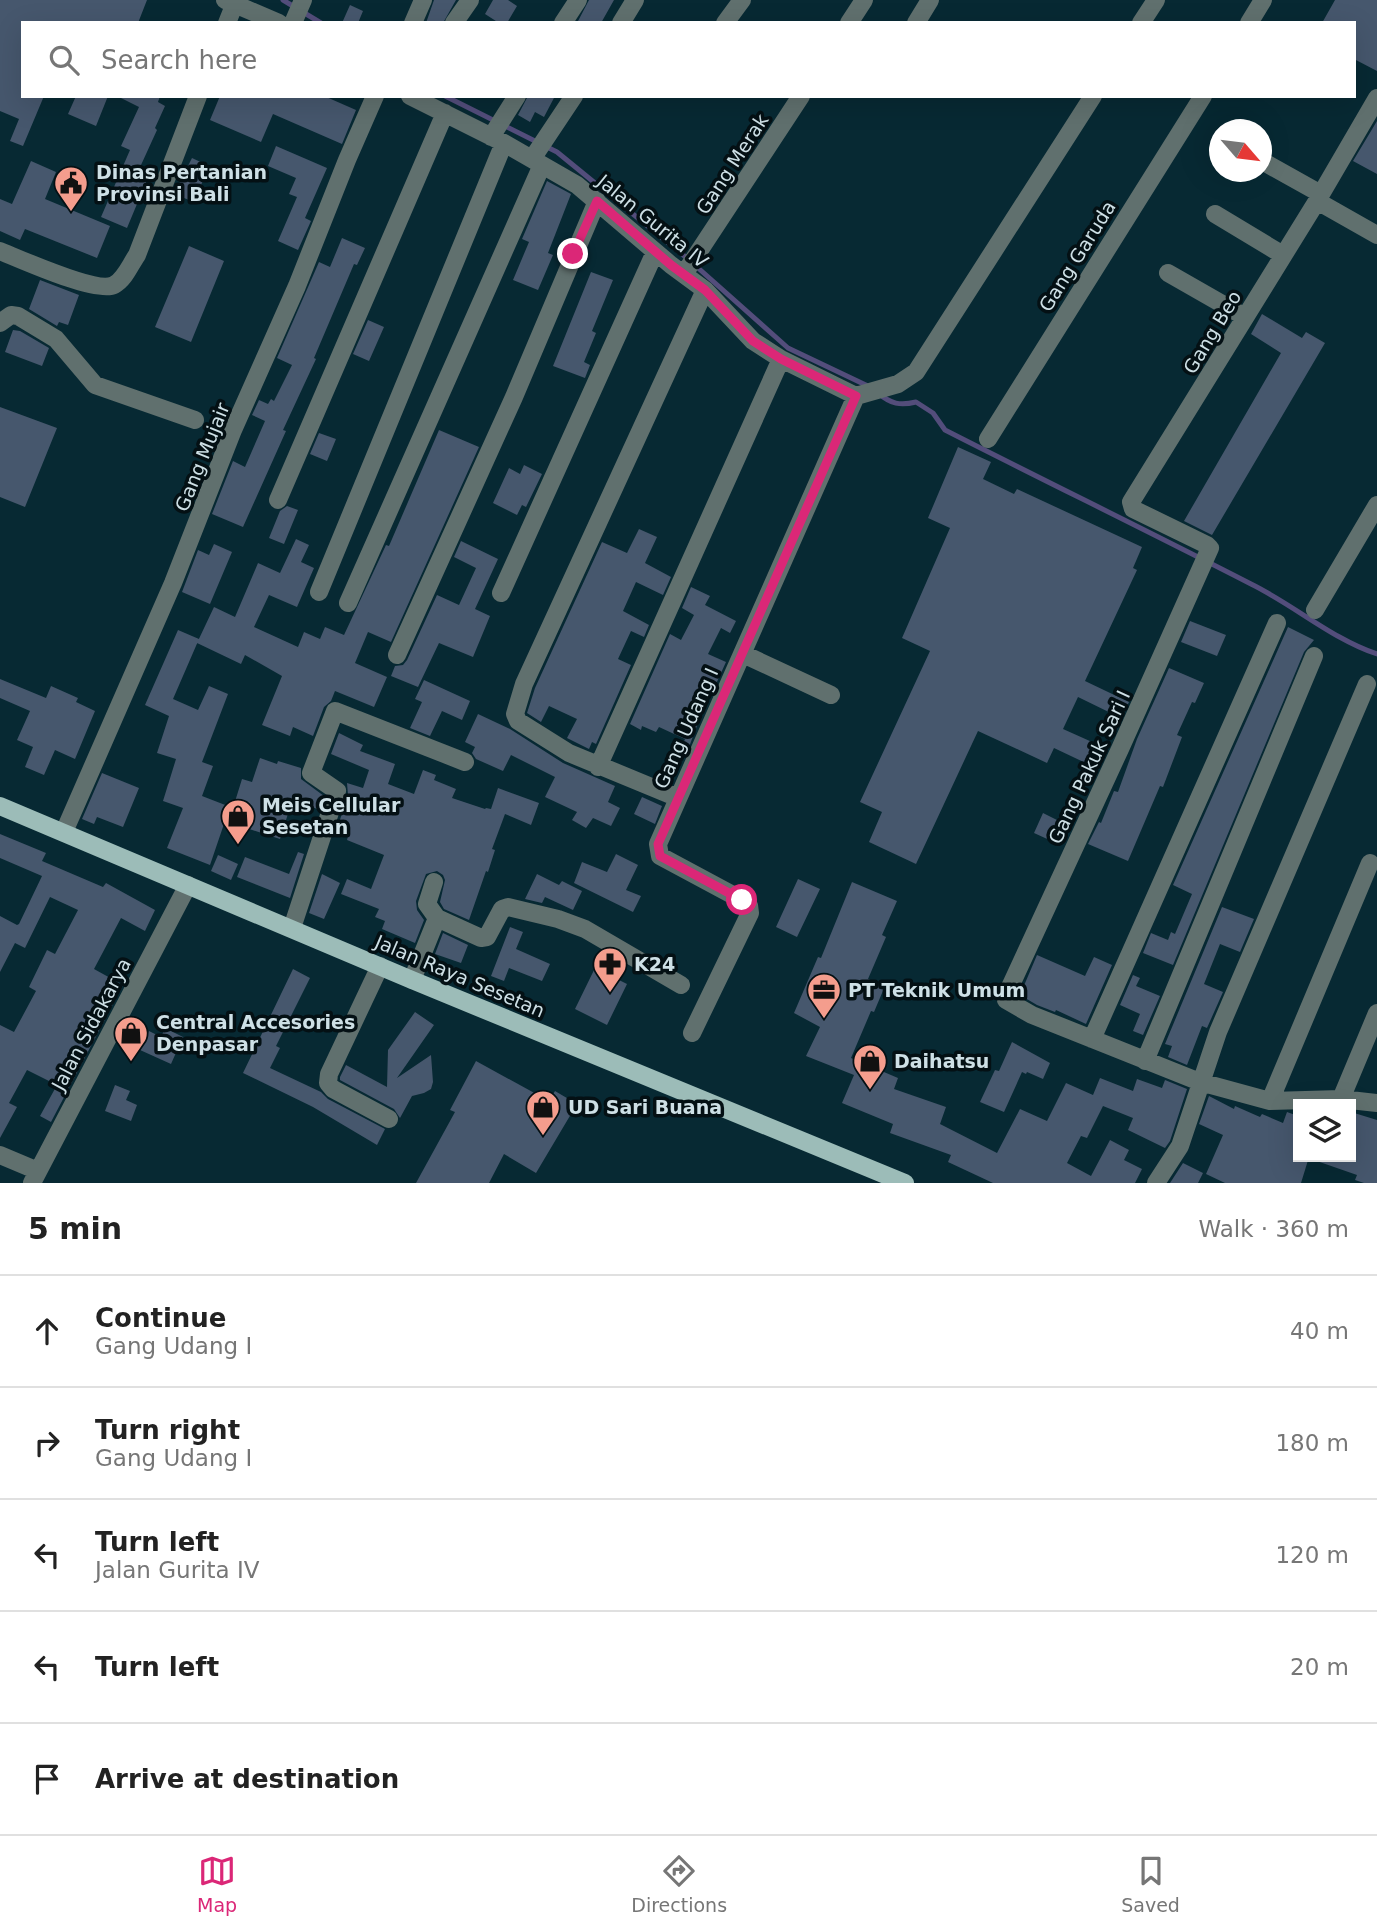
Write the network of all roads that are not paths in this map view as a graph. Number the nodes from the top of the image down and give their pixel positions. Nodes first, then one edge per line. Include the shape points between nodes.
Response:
1 (303, 0) edge
2 (423, 0) edge
3 (470, 0) edge
4 (578, 0) edge
5 (635, 0) edge
6 (742, 0) edge
7 (864, 0) edge
8 (930, 0) edge
9 (1156, 0) edge
10 (1263, 0) edge
11 (230, 2) edge
12 (227, 21) edge
13 (274, 21) edge
14 (294, 21) edge
15 (414, 21) edge
16 (455, 21) edge
17 (565, 21) edge
18 (622, 21) edge
19 (726, 21) edge
20 (850, 21) edge
21 (917, 21) edge
22 (1142, 21) edge
23 (1250, 21) edge
24 (197, 98) edge
25 (374, 98) edge
26 (414, 98) edge
27 (516, 98) edge
28 (573, 98) edge
29 (800, 98) edge
30 (1092, 98) edge
31 (1202, 98) edge
32 (1377, 98) edge
33 (445, 113) junction
34 (498, 132) junction
35 (536, 159) junction
36 (1272, 167) edge
37 (1319, 197) junction
38 (597, 201) junction
39 (1215, 214) dead end
40 (1377, 235) edge
41 (0, 251) edge
42 (655, 252) junction
43 (1283, 255) junction
44 (691, 264) junction
45 (1168, 273) dead end
46 (705, 290) junction
47 (1245, 317) junction
48 (0, 323) edge
49 (781, 359) junction
50 (858, 395) junction
51 (195, 420) dead end
52 (988, 439) dead end
53 (278, 500) dead end
54 (1377, 505) edge
55 (1209, 551) joint
56 (319, 592) dead end
57 (501, 593) dead end
58 (348, 603) dead end
59 (1315, 610) dead end
60 (1277, 622) dead end
61 (743, 654) junction
62 (397, 655) dead end
63 (1314, 656) dead end
64 (1367, 684) dead end
65 (831, 695) dead end
66 (465, 762) dead end
67 (598, 766) junction
68 (678, 797) junction
69 (0, 806) edge
70 (64, 832) junction
71 (1370, 863) dead end
72 (434, 882) dead end
73 (188, 885) junction
74 (437, 918) junction
75 (292, 928) junction
76 (380, 966) junction
77 (412, 980) junction
78 (681, 985) dead end
79 (1377, 1013) edge
80 (692, 1033) dead end
81 (1092, 1039) junction
82 (1145, 1060) junction
83 (1200, 1082) junction
84 (1341, 1099) edge
85 (1270, 1101) junction
86 (1293, 1101) edge
87 (1356, 1101) edge
88 (1377, 1103) edge
89 (389, 1119) dead end
90 (0, 1155) edge
91 (35, 1177) edge
92 (905, 1183) edge
93 (1156, 1183) edge

1 - 14 street
2 - 15 street
3 - 16 street
4 - 17 street
5 - 18 street
6 - 19 street
7 - 20 street
8 - 21 street
9 - 22 street
10 - 23 street
11 - 12 street
11 - 13 street
24 - 41 street via 137,255 115,285 87,284
25 - 70 street, Gang Mujair via 173,583
26 - 33 street, Jalan Gurita IV
27 - 34 street
28 - 35 street
29 - 44 street, Gang Merak
30 - 50 street via 916,372 898,384
31 - 52 street, Gang Garuda
32 - 37 street, Gang Beo
33 - 34 street, Jalan Gurita IV
33 - 53 street
34 - 35 street, Jalan Gurita IV
34 - 56 street
35 - 38 street, Jalan Gurita IV
35 - 58 street
36 - 37 street
37 - 40 street
37 - 43 street, Gang Beo
38 - 42 street, Jalan Gurita IV
38 - 62 street
39 - 43 street
42 - 44 street, Jalan Gurita IV
42 - 57 street
43 - 47 street, Gang Beo
44 - 46 street, Jalan Gurita IV
45 - 47 street
46 - 49 street, Jalan Gurita IV via 753,341
46 - 67 street via 514,714 554,744
47 - 55 street, Gang Beo via 1131,502 1133,509 1209,546
48 - 51 street via 18,316 55,339 95,386
49 - 50 street, Jalan Gurita IV
49 - 67 street
50 - 61 street, Gang Udang I
54 - 59 street
55 - 81 street, Gang Pakuk Sari I via 1006,1000
60 - 81 street
61 - 65 street
61 - 68 street, Gang Udang I
63 - 82 street
64 - 83 street
66 - 75 street via 335,711 311,773 337,791
67 - 68 street
68 - 80 street, Gang Udang I via 658,844 660,856 742,900 750,913
69 - 70 main road, Jalan Raya Sesetan
70 - 73 main road, Jalan Raya Sesetan
71 - 85 street
72 - 74 street via 427,904
73 - 75 main road, Jalan Raya Sesetan
73 - 91 street, Jalan Sidakarya
74 - 77 street
74 - 78 street via 481,938 489,935 502,909 508,907 548,916 585,929
75 - 76 main road, Jalan Raya Sesetan
76 - 77 main road, Jalan Raya Sesetan
76 - 89 street via 328,1083
77 - 92 main road, Jalan Raya Sesetan
79 - 84 street
81 - 82 street
82 - 83 street
83 - 85 street
83 - 93 street via 1180,1146
85 - 86 street
87 - 88 street
90 - 91 street

